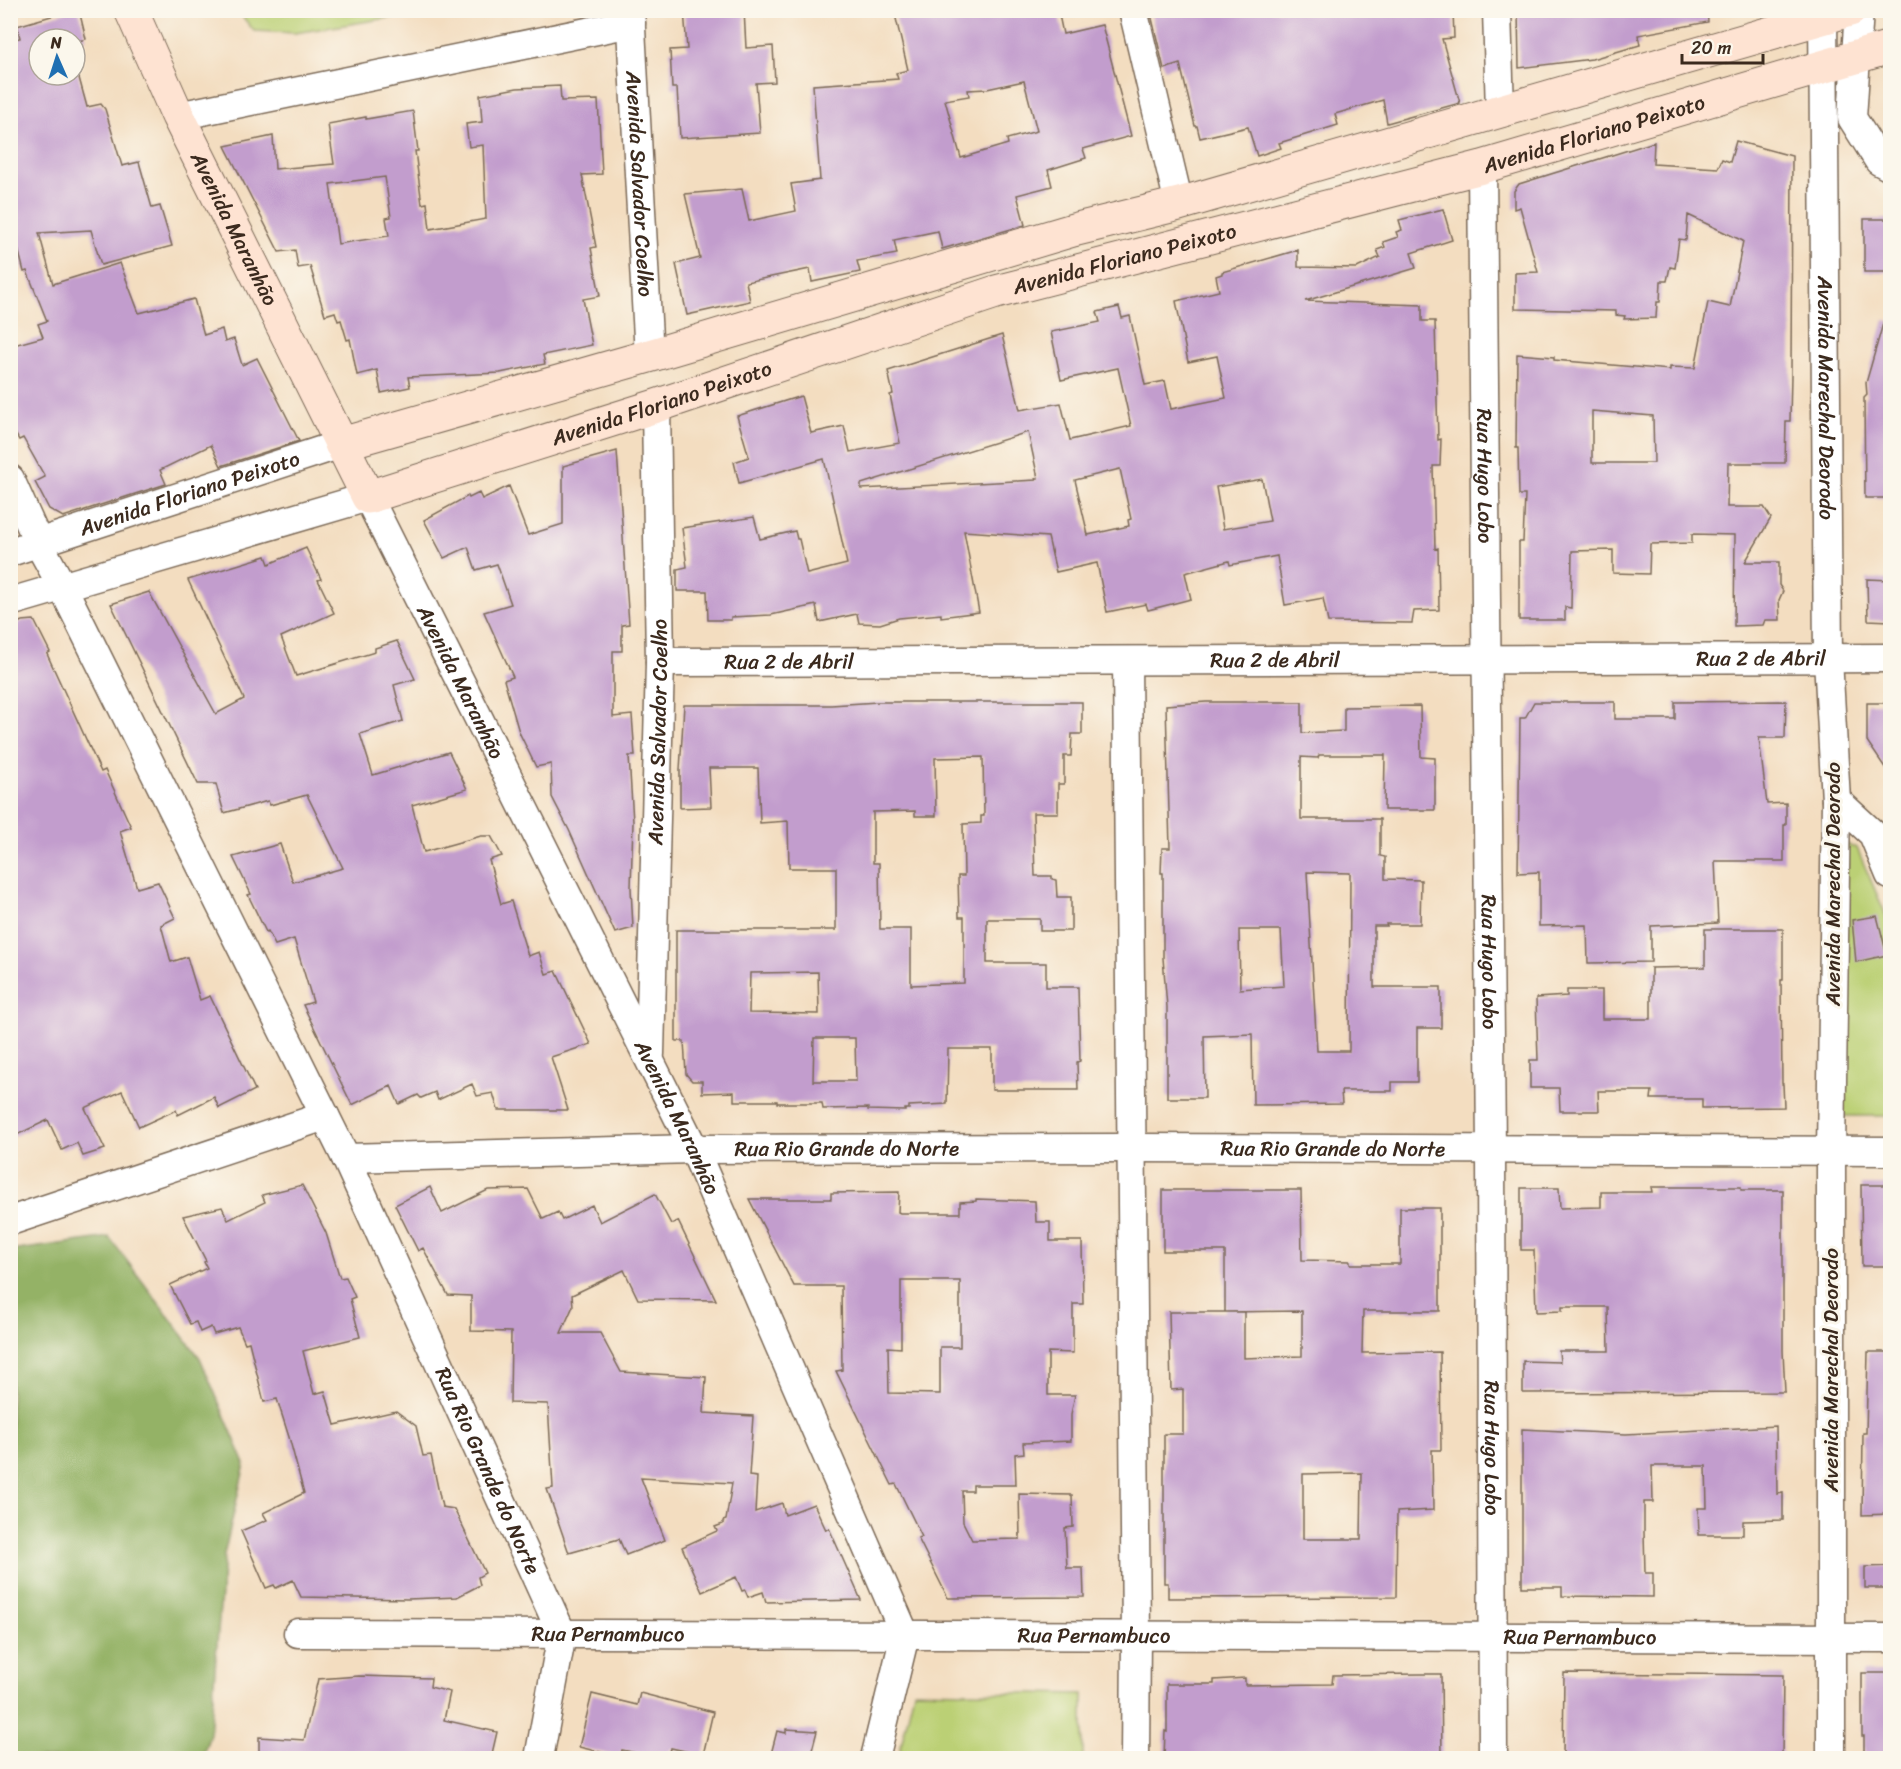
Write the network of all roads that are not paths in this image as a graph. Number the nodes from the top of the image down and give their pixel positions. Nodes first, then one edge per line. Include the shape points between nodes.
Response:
1 (131, 10) edge
2 (1133, 10) edge
3 (1497, 10) edge
4 (1859, 10) edge
5 (1832, 13) edge
6 (631, 17) edge
7 (1890, 48) edge
8 (1855, 59) junction
9 (1823, 68) junction
10 (1500, 112) junction
11 (178, 116) junction
12 (1369, 150) junction
13 (1890, 166) edge
14 (1482, 167) junction
15 (1291, 172) junction
16 (1385, 192) junction
17 (1179, 204) junction
18 (1308, 212) junction
19 (1073, 230) junction
20 (988, 255) junction
21 (1087, 270) junction
22 (996, 291) junction
23 (650, 356) junction
24 (656, 406) junction
25 (341, 444) junction
26 (10, 479) edge
27 (368, 497) junction
28 (39, 544) junction
29 (10, 552) edge
30 (62, 586) junction
31 (10, 602) edge
32 (1828, 658) junction
33 (1890, 658) edge
34 (1487, 659) junction
35 (1127, 660) junction
36 (660, 662) junction
37 (1836, 800) junction
38 (1890, 875) edge
39 (650, 1058) junction
40 (325, 1116) junction
41 (1131, 1148) junction
42 (694, 1149) junction
43 (1491, 1150) junction
44 (1831, 1151) junction
45 (1890, 1151) edge
46 (346, 1158) junction
47 (10, 1221) edge
48 (298, 1633) dead end
49 (562, 1634) junction
50 (905, 1635) junction
51 (1136, 1636) junction
52 (1493, 1637) junction
53 (1830, 1638) junction
54 (1890, 1638) edge
55 (539, 1758) edge
56 (875, 1758) edge
57 (1135, 1758) edge
58 (1493, 1758) edge
59 (1831, 1758) edge

1 - 11 street, Avenida Maranhão
2 - 17 street
3 - 10 street
4 - 8 street
5 - 9 street, Avenida Marechal Deorodo
5 - 10 street, Avenida Floriano Peixoto
6 - 11 street
6 - 23 street, Avenida Salvador Coelho
7 - 8 street, Avenida Floriano Peixoto
8 - 9 street, Avenida Floriano Peixoto
8 - 13 street via 1852,118 1879,161
9 - 14 street, Avenida Floriano Peixoto
9 - 32 street, Avenida Marechal Deorodo
10 - 12 street, Avenida Floriano Peixoto
11 - 25 street, Avenida Maranhão
12 - 15 street, Avenida Floriano Peixoto
12 - 16 street via 1365,172 1372,184
14 - 16 street, Avenida Floriano Peixoto
14 - 34 street, Rua Hugo Lobo
15 - 17 street, Avenida Floriano Peixoto
15 - 18 street via 1309,188
16 - 18 street, Avenida Floriano Peixoto
17 - 19 street, Avenida Floriano Peixoto
18 - 21 street, Avenida Floriano Peixoto
19 - 20 street, Avenida Floriano Peixoto
19 - 21 street via 1065,253 1070,261
20 - 22 street via 1004,273
20 - 23 street, Avenida Floriano Peixoto
21 - 22 street, Avenida Floriano Peixoto
22 - 24 street, Avenida Floriano Peixoto
23 - 25 street, Avenida Floriano Peixoto
24 - 27 street, Avenida Floriano Peixoto
24 - 36 street, Avenida Salvador Coelho
25 - 27 street
25 - 28 street, Avenida Floriano Peixoto
26 - 28 street
27 - 30 street, Avenida Floriano Peixoto
27 - 39 street, Avenida Maranhão
28 - 29 street, Avenida Floriano Peixoto
28 - 30 street
30 - 31 street, Avenida Floriano Peixoto
30 - 40 street
32 - 33 street, Rua 2 de Abril
32 - 34 street, Rua 2 de Abril
32 - 37 street, Avenida Marechal Deorodo
34 - 35 street, Rua 2 de Abril
34 - 43 street, Rua Hugo Lobo
35 - 36 street, Rua 2 de Abril
35 - 41 street
36 - 39 street, Avenida Salvador Coelho
37 - 38 street via 1873,834
37 - 44 street, Avenida Marechal Deorodo
39 - 42 street, Avenida Maranhão
40 - 46 street
40 - 47 street
41 - 42 street, Rua Rio Grande do Norte
41 - 43 street, Rua Rio Grande do Norte
41 - 51 street
42 - 46 street, Rua Rio Grande do Norte
42 - 50 street, Avenida Maranhão
43 - 44 street, Rua Rio Grande do Norte
43 - 52 street, Rua Hugo Lobo
44 - 45 street, Rua Rio Grande do Norte
44 - 53 street, Avenida Marechal Deorodo
46 - 49 street, Rua Rio Grande do Norte
48 - 49 street, Rua Pernambuco
49 - 50 street, Rua Pernambuco
49 - 55 street
50 - 51 street, Rua Pernambuco
50 - 56 street
51 - 52 street, Rua Pernambuco
51 - 57 street
52 - 53 street, Rua Pernambuco
52 - 58 street, Rua Hugo Lobo
53 - 54 street, Rua Pernambuco
53 - 59 street, Avenida Marechal Deorodo

